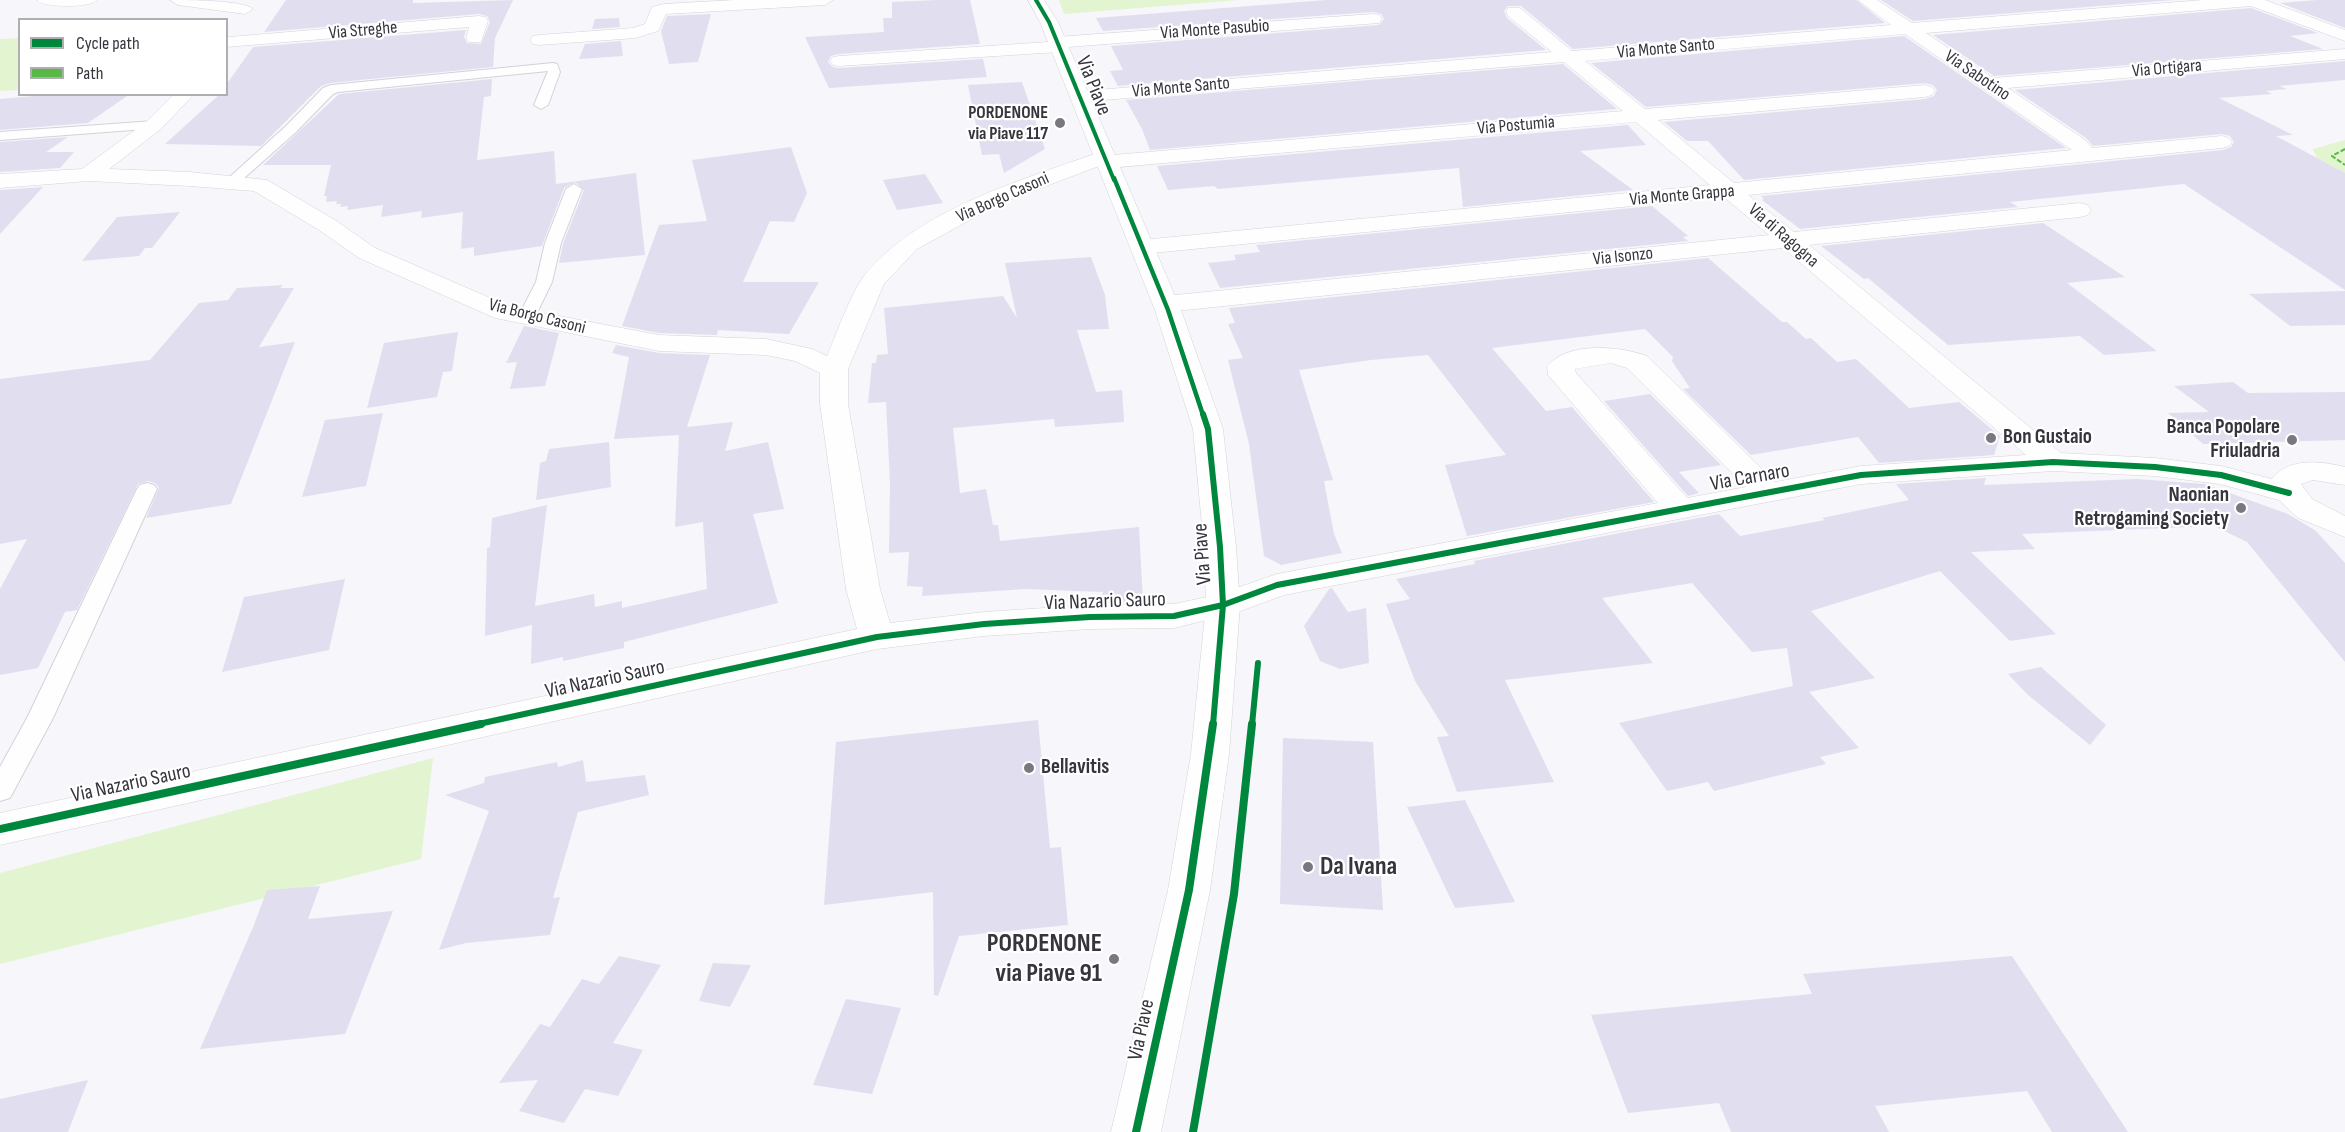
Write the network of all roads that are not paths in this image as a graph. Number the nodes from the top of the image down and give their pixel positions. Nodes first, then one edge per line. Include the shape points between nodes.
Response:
1 (45, 0) edge
2 (73, 0) edge
3 (89, 0) edge
4 (178, 0) edge
5 (825, 0) edge
6 (1036, 0) edge
7 (1866, 0) edge
8 (2251, 0) edge
9 (249, 4) edge
10 (1514, 12) dead end
11 (1373, 19) dead end
12 (1908, 29) junction
13 (2345, 36) edge
14 (475, 38) dead end
15 (539, 40) dead end
16 (228, 45) edge
17 (1058, 45) junction
18 (2345, 54) edge
19 (1570, 57) junction
20 (839, 61) dead end
21 (1989, 84) junction
22 (1925, 91) dead end
23 (183, 96) edge
24 (1080, 96) junction
25 (541, 105) dead end
26 (1640, 115) junction
27 (154, 125) junction
28 (0, 136) edge
29 (2222, 142) dead end
30 (2086, 154) junction
31 (1106, 160) junction
32 (88, 175) junction
33 (0, 181) edge
34 (229, 184) junction
35 (574, 189) dead end
36 (1732, 191) junction
37 (2080, 210) dead end
38 (1786, 240) junction
39 (1142, 247) junction
40 (1166, 304) junction
41 (527, 317) junction
42 (834, 369) junction
43 (2053, 462) junction
44 (2345, 476) edge
45 (147, 489) dead end
46 (1768, 492) junction
47 (2289, 493) junction
48 (1679, 508) junction
49 (2345, 527) edge
50 (1223, 605) junction
51 (877, 637) junction
52 (0, 791) edge
53 (0, 829) edge
54 (1136, 1132) edge

1 - 2 street
2 - 3 street
4 - 9 street
5 - 15 street via 664,9 658,11 652,27 636,33
6 - 17 street, Via Piave
7 - 12 street, Via Sabotino
8 - 12 street, Via Monte Santo
8 - 13 street
9 - 16 street, Via Streghe
10 - 19 street, Via di Ragogna
11 - 17 street, Via Monte Pasubio
12 - 19 street, Via Monte Santo
12 - 21 street, Via Sabotino
14 - 16 street, Via Streghe via 479,21
17 - 20 street, Via Monte Pasubio
17 - 24 street, Via Piave
18 - 21 street, Via Ortigara
19 - 24 street, Via Monte Santo
19 - 26 street, Via di Ragogna
21 - 30 street, Via Sabotino via 2078,144
22 - 26 street, Via Postumia
23 - 27 street
24 - 31 street, Via Piave
25 - 34 lane via 553,67 336,88 328,91
26 - 31 street, Via Postumia
26 - 36 street, Via di Ragogna
27 - 28 lane
27 - 32 street
29 - 30 street, Via Monte Grappa
30 - 36 street, Via Monte Grappa
31 - 39 street, Via Piave
31 - 42 street, Via Borgo Casoni via 993,198 909,244 873,281
32 - 33 street, Via Borgo Casoni
32 - 34 street, Via Borgo Casoni
34 - 41 street, Via Borgo Casoni via 259,185 367,253 504,313
35 - 41 lane via 553,243 544,282
36 - 38 street, Via di Ragogna
36 - 39 street, Via Monte Grappa
37 - 38 street, Via Isonzo
38 - 40 street, Via Isonzo
38 - 43 street, Via di Ragogna
39 - 40 street, Via Piave
40 - 50 street, Via Piave via 1208,429
41 - 42 street, Via Borgo Casoni via 659,343 766,347 803,355
42 - 51 street, Via Borgo Casoni via 834,404 854,538
43 - 46 street, Via Carnaro via 1861,475
43 - 47 street, Via Carnaro via 2221,474
44 - 47 street via 2302,471 2285,483
45 - 52 lane via 40,718
46 - 48 street, Via Carnaro
46 - 48 street, Via Carnaro via 1637,362 1608,354 1565,363 1562,375
47 - 49 street via 2301,506
48 - 50 street, Via Carnaro via 1277,585
50 - 51 street, Via Nazario Sauro via 1174,616 984,624
50 - 54 street, Via Piave via 1210,754 1189,890
51 - 53 street, Via Nazario Sauro

